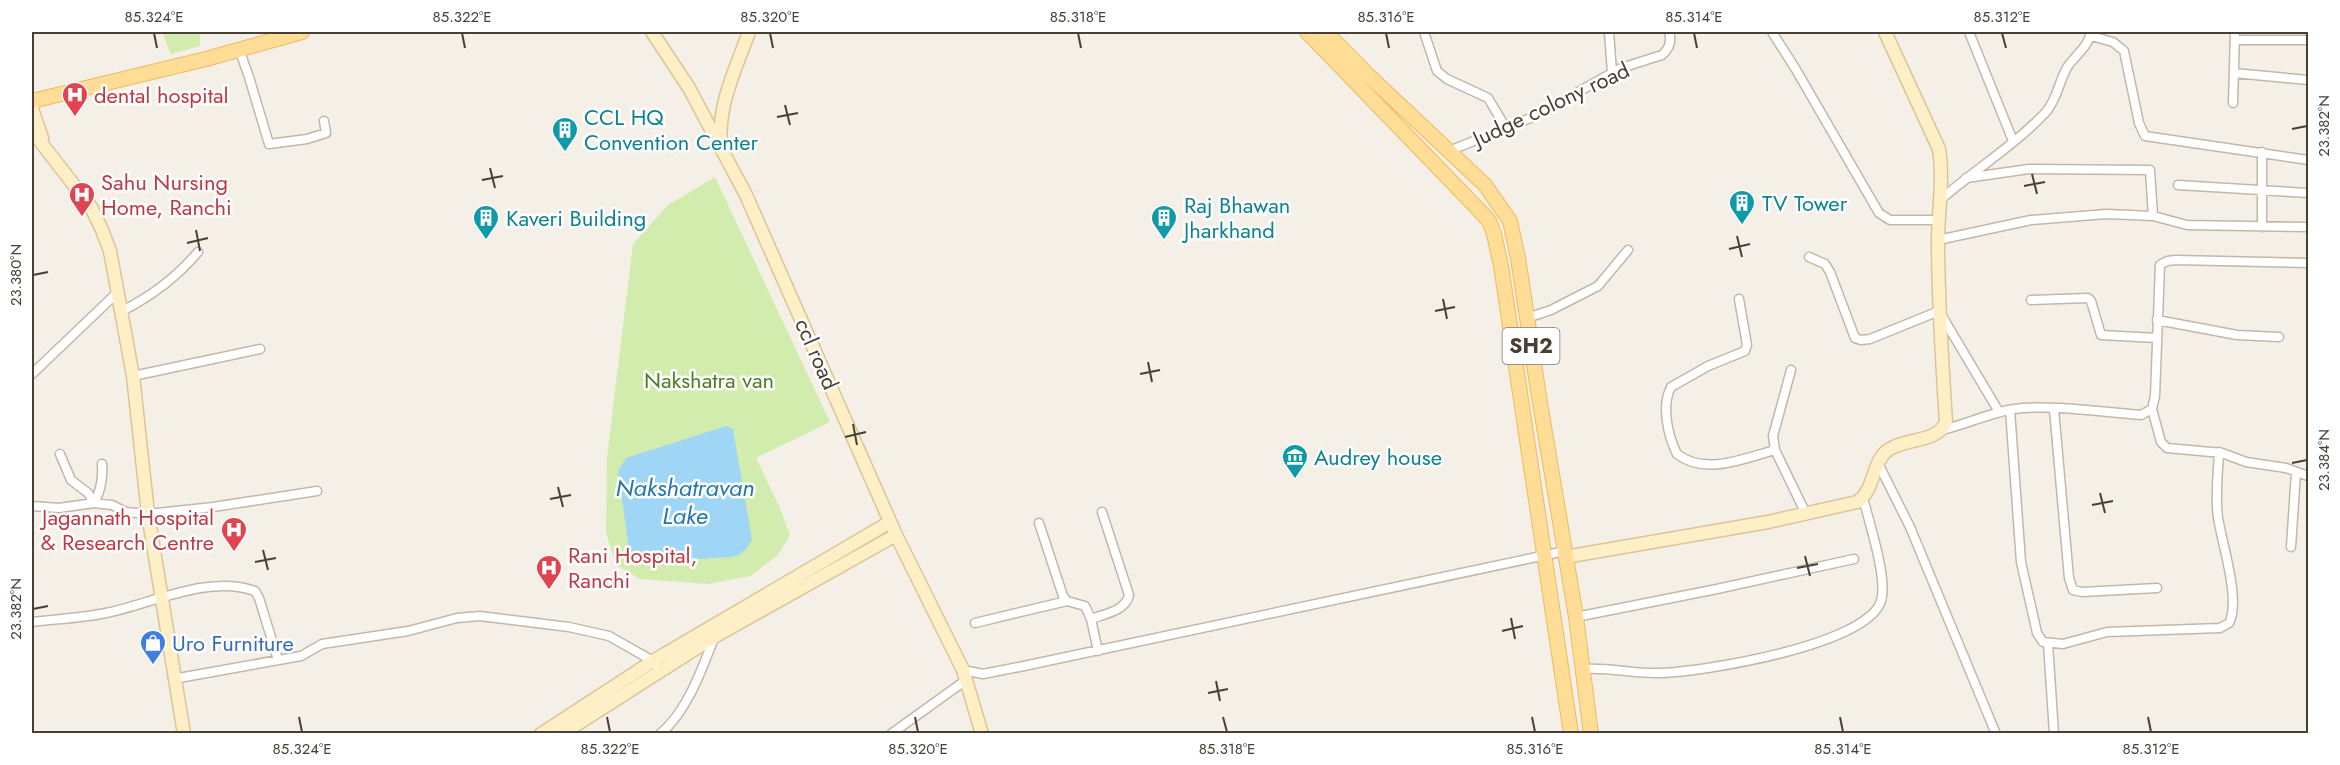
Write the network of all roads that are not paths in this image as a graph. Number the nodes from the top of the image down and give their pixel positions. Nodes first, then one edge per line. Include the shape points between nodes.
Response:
1 (302, 32) edge
2 (652, 32) edge
3 (749, 32) edge
4 (1326, 32) edge
5 (1424, 32) edge
6 (1609, 32) edge
7 (1669, 32) edge
8 (1772, 32) edge
9 (1885, 32) edge
10 (1969, 32) edge
11 (1310, 33) edge
12 (2091, 34) edge
13 (2235, 36) edge
14 (2308, 40) edge
15 (239, 49) junction
16 (1612, 72) junction
17 (2234, 73) junction
18 (2308, 80) edge
19 (33, 100) edge
20 (2234, 103) dead end
21 (324, 120) dead end
22 (1506, 128) junction
23 (32, 131) edge
24 (2013, 141) junction
25 (44, 145) junction
26 (1449, 151) junction
27 (722, 152) junction
28 (2262, 152) junction
29 (2308, 160) edge
30 (1965, 178) junction
31 (2178, 186) dead end
32 (2263, 189) junction
33 (2308, 193) edge
34 (1938, 201) junction
35 (2153, 216) junction
36 (1938, 220) junction
37 (2262, 226) junction
38 (2308, 227) edge
39 (1938, 240) junction
40 (1628, 250) dead end
41 (198, 252) dead end
42 (1809, 257) dead end
43 (2308, 263) edge
44 (119, 291) junction
45 (1739, 299) dead end
46 (2031, 300) dead end
47 (122, 311) junction
48 (1939, 311) junction
49 (1527, 318) junction
50 (2157, 320) junction
51 (2279, 337) dead end
52 (2157, 338) junction
53 (260, 350) dead end
54 (1791, 370) dead end
55 (32, 374) edge
56 (133, 376) junction
57 (2054, 409) junction
58 (2152, 409) junction
59 (2010, 410) junction
60 (1999, 412) junction
61 (1942, 430) junction
62 (1775, 450) junction
63 (2219, 452) junction
64 (60, 454) dead end
65 (102, 464) dead end
66 (1878, 464) junction
67 (2296, 472) junction
68 (2308, 476) edge
69 (317, 491) dead end
70 (1863, 498) junction
71 (94, 503) junction
72 (32, 506) edge
73 (1102, 512) dead end
74 (148, 514) junction
75 (1806, 514) junction
76 (890, 522) junction
77 (1039, 523) dead end
78 (896, 535) junction
79 (2291, 547) dead end
80 (1565, 554) junction
81 (1544, 556) junction
82 (1854, 559) dead end
83 (2157, 588) dead end
84 (162, 596) junction
85 (1067, 601) junction
86 (1575, 616) junction
87 (1091, 619) junction
88 (32, 622) edge
89 (975, 623) dead end
90 (714, 637) junction
91 (2048, 643) junction
92 (1098, 651) junction
93 (278, 660) junction
94 (656, 667) junction
95 (1583, 669) junction
96 (964, 675) junction
97 (174, 679) junction
98 (184, 734) edge
99 (541, 734) edge
100 (562, 734) edge
101 (660, 734) edge
102 (891, 734) edge
103 (982, 734) edge
104 (1571, 734) edge
105 (1591, 734) edge
106 (1996, 734) edge
107 (2054, 734) edge

1 - 15 main road
2 - 27 street via 689,88
3 - 27 street, ccl road via 723,104
4 - 26 main road, SH2
5 - 22 street via 1437,71 1488,98
6 - 16 street
7 - 16 street, Judge colony road via 1670,44 1662,55
8 - 36 street via 1879,213 1890,220
9 - 34 street via 1939,149 1942,166
10 - 24 street
11 - 81 main road, SH2 via 1489,221 1501,266
12 - 24 street via 2066,69 2055,99
12 - 28 street via 2124,51 2145,136
13 - 14 street
13 - 17 street
15 - 19 main road
15 - 21 street via 268,144 326,133
16 - 22 street, Judge colony road
17 - 18 street
17 - 20 street
19 - 25 street via 33,116
22 - 26 street, Judge colony road
23 - 25 street
24 - 30 street
25 - 44 street via 91,207 102,230
26 - 49 main road, SH2 via 1485,185 1510,221
27 - 76 street, ccl road via 750,205
28 - 29 street
28 - 32 street
30 - 34 street
30 - 35 street via 2029,169 2150,170
31 - 32 street
32 - 33 street
32 - 37 street
34 - 36 street
35 - 37 street via 2187,225
35 - 39 street via 2106,214 2031,220
36 - 39 street
37 - 38 street
39 - 48 street
40 - 49 street via 1598,286
41 - 47 street via 178,275
42 - 48 street via 1820,261 1830,272 1855,338 1870,339
43 - 50 street via 2167,261 2160,265
44 - 47 street
44 - 55 street
45 - 62 street via 1745,351 1671,387 1666,402 1671,436 1677,454 1703,465
46 - 52 street via 2088,298 2101,335
47 - 56 street
48 - 60 street
48 - 61 street via 1946,422
49 - 80 main road, SH2
50 - 51 street via 2237,335
50 - 52 street
52 - 58 street
53 - 56 street
54 - 62 street via 1773,430
56 - 74 street
57 - 58 street via 2140,415
57 - 59 street
57 - 83 street via 2073,590
58 - 63 street via 2161,442 2167,448
59 - 60 street
59 - 91 street via 2021,562 2037,633
60 - 61 street
61 - 66 street via 1890,448
62 - 75 street
63 - 67 street
63 - 91 street via 2218,516 2228,555 2233,611 2229,623 2220,628 2107,632 2063,644
64 - 71 street via 71,480
65 - 71 street via 100,493
66 - 70 street
66 - 106 street via 1910,527
67 - 68 street
67 - 79 street
69 - 74 street
70 - 75 street
70 - 95 street via 1882,584 1881,602 1864,621 1834,637 1732,664 1657,673
71 - 72 street via 59,508
71 - 74 street
73 - 87 street via 1129,595 1122,608
74 - 84 street
75 - 80 street
76 - 78 street, ccl road
76 - 94 street
77 - 85 street
78 - 90 street
78 - 96 street, ccl road
80 - 81 street
80 - 86 main road, SH2
81 - 92 street
81 - 104 main road, SH2
82 - 86 street
84 - 88 street via 104,614
84 - 93 street via 231,586 255,591
84 - 97 street
85 - 87 street via 1085,606
85 - 89 street
86 - 95 main road, SH2
87 - 92 street
90 - 94 street
90 - 101 street via 699,678
91 - 107 street
92 - 96 street
93 - 94 street via 301,656 322,644 480,616 609,636
93 - 97 street
94 - 99 street
94 - 100 street
95 - 105 main road, SH2
96 - 102 street
96 - 103 street, ccl road
97 - 98 street

